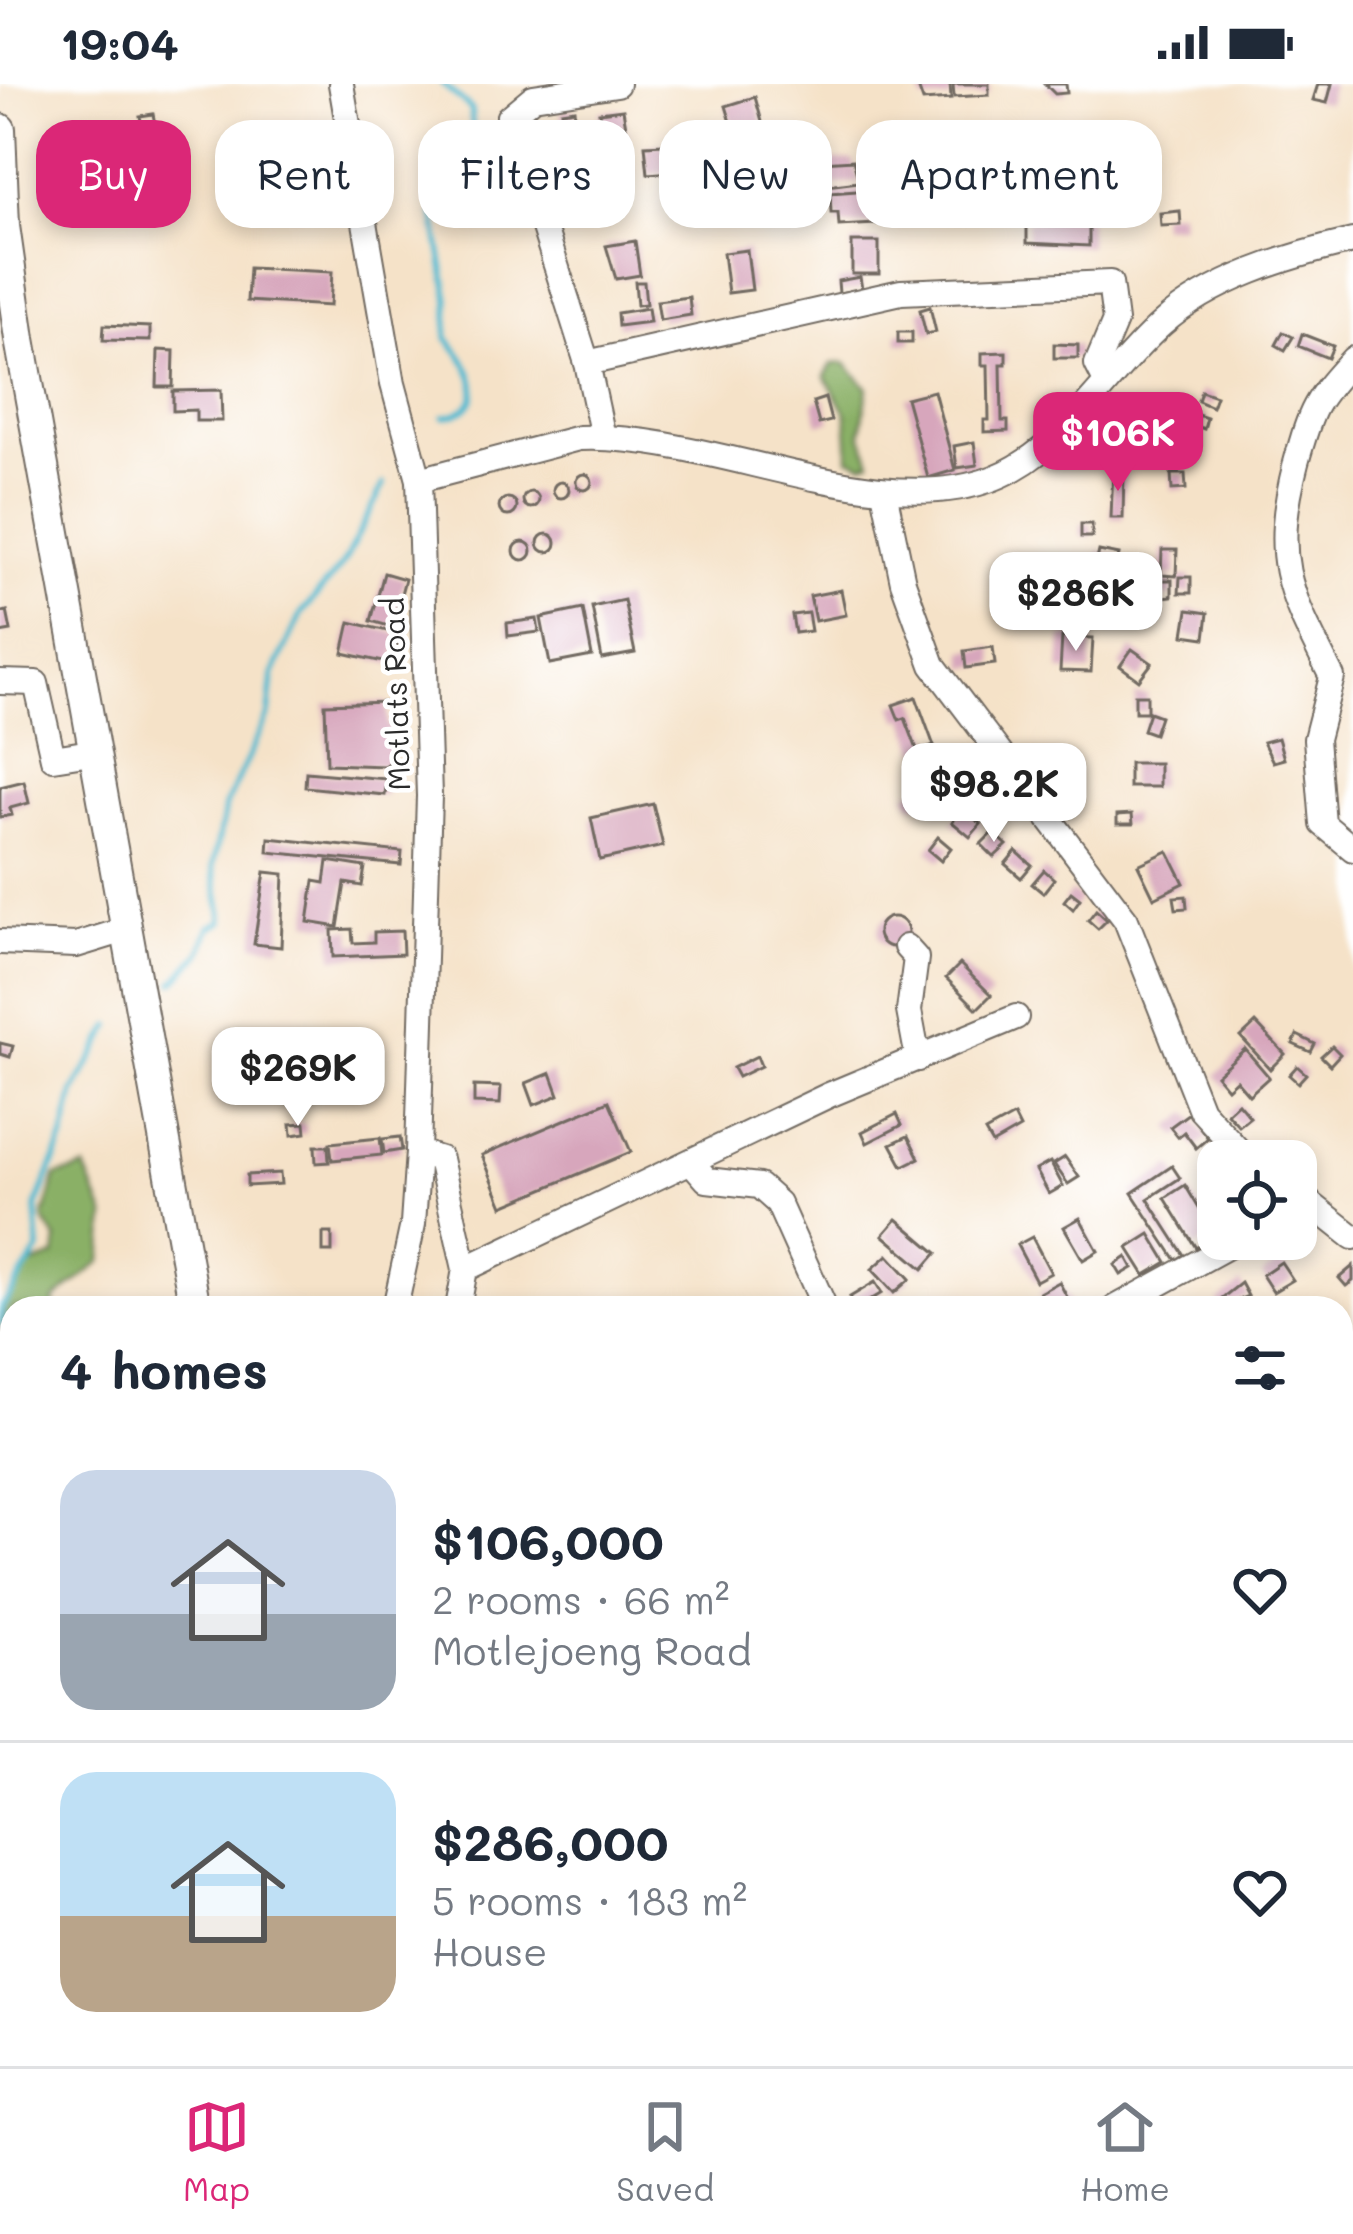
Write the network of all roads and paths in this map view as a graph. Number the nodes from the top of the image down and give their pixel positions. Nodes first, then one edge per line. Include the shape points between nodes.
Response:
1 (341, 84) edge
2 (617, 84) edge
3 (0, 129) edge
4 (1353, 241) edge
5 (10, 339) edge
6 (1353, 359) edge
7 (586, 363) junction
8 (1106, 382) junction
9 (603, 437) junction
10 (419, 480) junction
11 (884, 491) junction
12 (0, 682) edge
13 (91, 752) junction
14 (1353, 849) edge
15 (125, 931) junction
16 (0, 942) edge
17 (906, 947) dead end
18 (1016, 1017) dead end
19 (918, 1059) junction
20 (1228, 1140) edge
21 (418, 1152) junction
22 (693, 1164) junction
23 (1317, 1212) edge
24 (1353, 1237) edge
25 (1202, 1260) edge
26 (465, 1269) junction
27 (193, 1296) edge
28 (397, 1296) edge
29 (460, 1296) edge
30 (820, 1296) edge
31 (1136, 1296) edge

1 - 10 street, Motlats Road via 393,384
2 - 7 street via 533,97 509,118
3 - 5 main road
4 - 8 street via 1220,284 1163,322
5 - 13 main road
6 - 14 street via 1312,404 1282,514 1282,553 1298,610 1332,677 1316,740 1323,824
7 - 8 street via 901,292 1110,283 1115,321 1097,364
7 - 9 street
8 - 11 street via 1028,459 993,478
9 - 10 street
9 - 11 street via 687,446
10 - 21 street, Motlats Road via 429,796
11 - 20 street via 903,582 933,664 1126,920 1201,1109
12 - 13 street via 36,682 53,758
13 - 15 main road
15 - 16 street via 76,945
15 - 27 main road
17 - 19 street via 916,958 909,1011
18 - 19 street
19 - 22 street
21 - 26 street via 440,1159
21 - 28 street, Motlats Road
22 - 26 street
22 - 30 street via 706,1180 758,1186 778,1203
23 - 24 street
25 - 31 street
26 - 29 street

